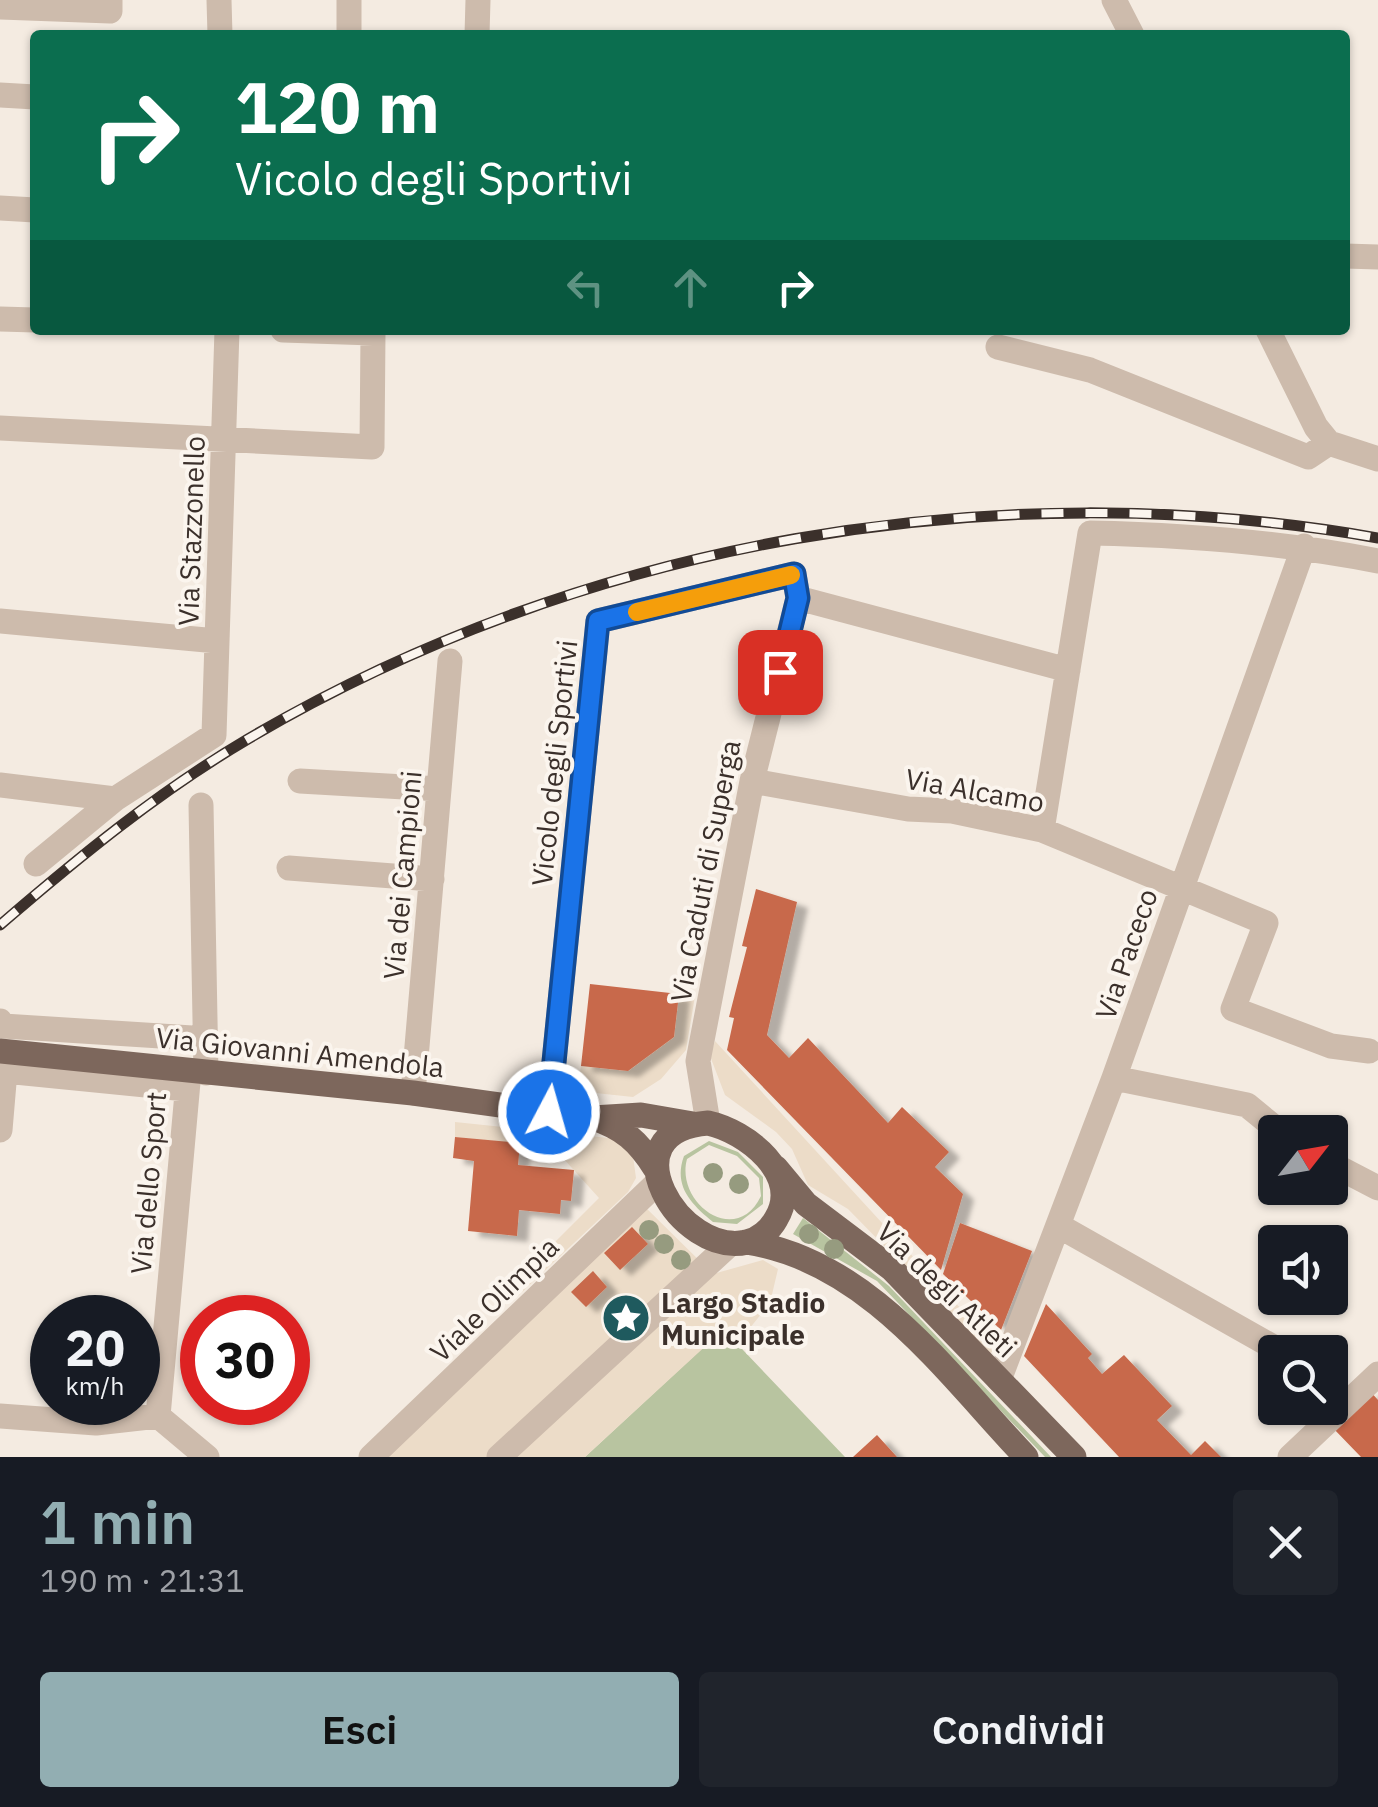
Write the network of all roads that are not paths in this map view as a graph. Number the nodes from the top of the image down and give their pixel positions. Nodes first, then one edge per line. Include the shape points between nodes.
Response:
1 (110, 0) edge
2 (219, 0) edge
3 (349, 0) edge
4 (478, 0) edge
5 (1114, 0) edge
6 (0, 6) edge
7 (220, 30) edge
8 (349, 30) edge
9 (478, 30) edge
10 (1129, 30) edge
11 (0, 95) edge
12 (30, 97) edge
13 (0, 208) edge
14 (30, 210) edge
15 (1350, 256) edge
16 (1378, 257) edge
17 (0, 319) edge
18 (30, 320) edge
19 (227, 335) edge
20 (373, 335) edge
21 (1270, 335) edge
22 (998, 347) dead end
23 (0, 428) edge
24 (224, 442) junction
25 (1329, 443) junction
26 (1378, 459) edge
27 (1304, 546) junction
28 (1378, 561) edge
29 (796, 586) junction
30 (0, 621) edge
31 (217, 641) junction
32 (450, 662) dead end
33 (1068, 670) junction
34 (300, 780) dead end
35 (752, 781) junction
36 (0, 785) edge
37 (439, 789) junction
38 (115, 799) junction
39 (200, 806) dead end
40 (1042, 830) junction
41 (36, 864) dead end
42 (289, 868) dead end
43 (432, 879) junction
44 (1181, 886) junction
45 (0, 1021) edge
46 (208, 1039) junction
47 (1370, 1051) dead end
48 (3, 1061) edge
49 (194, 1078) junction
50 (1114, 1078) junction
51 (413, 1093) junction
52 (549, 1112) junction
53 (1259, 1115) edge
54 (593, 1118) junction
55 (700, 1123) junction
56 (0, 1130) edge
57 (776, 1168) junction
58 (1348, 1172) edge
59 (656, 1175) junction
60 (1378, 1188) edge
61 (1060, 1226) junction
62 (739, 1243) junction
63 (1258, 1338) edge
64 (1378, 1374) edge
65 (999, 1380) junction
66 (1348, 1390) edge
67 (1354, 1394) junction
68 (160, 1397) edge
69 (0, 1416) edge
70 (30, 1418) edge
71 (160, 1418) edge
72 (207, 1457) edge
73 (371, 1457) edge
74 (498, 1457) edge
75 (1026, 1457) edge
76 (1074, 1457) edge
77 (1290, 1457) edge

1 - 6 street via 110,11
2 - 7 street
3 - 8 street
4 - 9 street
5 - 10 street
11 - 12 street
13 - 14 street
15 - 16 street
17 - 18 street
19 - 24 street, Via Stazzonello
20 - 24 street via 372,447
21 - 25 street
22 - 25 street via 1090,370 1308,457
23 - 24 street
24 - 31 street, Via Stazzonello
25 - 26 street
27 - 28 street
27 - 33 street via 1090,533
27 - 44 street, Via Paceco
29 - 33 street
29 - 35 street, Via Caduti di Superga
29 - 52 street, Vicolo degli Sportivi via 598,621
30 - 31 street
31 - 38 street, Via Stazzonello via 214,735
32 - 37 street, Via dei Campioni
33 - 40 street
34 - 37 street
35 - 40 street, Via Alcamo
35 - 55 street, Via Caduti di Superga via 698,1061
36 - 38 street
37 - 43 street, Via dei Campioni
38 - 41 street
39 - 46 street, Via dello Sport
40 - 44 street, Via Alcamo
42 - 43 street
43 - 51 street, Via dei Campioni
44 - 47 street, Via Alcamo via 1266,922 1233,1009 1331,1046
44 - 50 street, Via Paceco
45 - 46 street
46 - 49 street, Via dello Sport
48 - 49 street
48 - 49 main road, Via Giovanni Amendola via 122,1063
48 - 56 street
49 - 51 main road, Via Giovanni Amendola
49 - 68 street, Via dello Sport
50 - 53 street via 1247,1105
50 - 61 street, Via Paceco
51 - 52 main road, Via Giovanni Amendola
52 - 54 main road, Via Giovanni Amendola
54 - 55 main road via 641,1114
54 - 59 main road via 619,1126 638,1142
55 - 57 main road via 735,1133
55 - 59 main road via 667,1139
57 - 62 main road via 780,1214 772,1227
57 - 65 main road, Via degli Atleti via 806,1204 892,1270
58 - 60 street
59 - 62 main road via 674,1210 717,1240
59 - 73 street, Viale Olimpia
61 - 63 street
61 - 65 street, Via Paceco
62 - 74 street
62 - 75 main road, Via degli Atleti via 782,1247 878,1302
64 - 67 street
65 - 76 main road, Via degli Atleti
66 - 67 street
67 - 77 street
69 - 70 street
71 - 72 street

